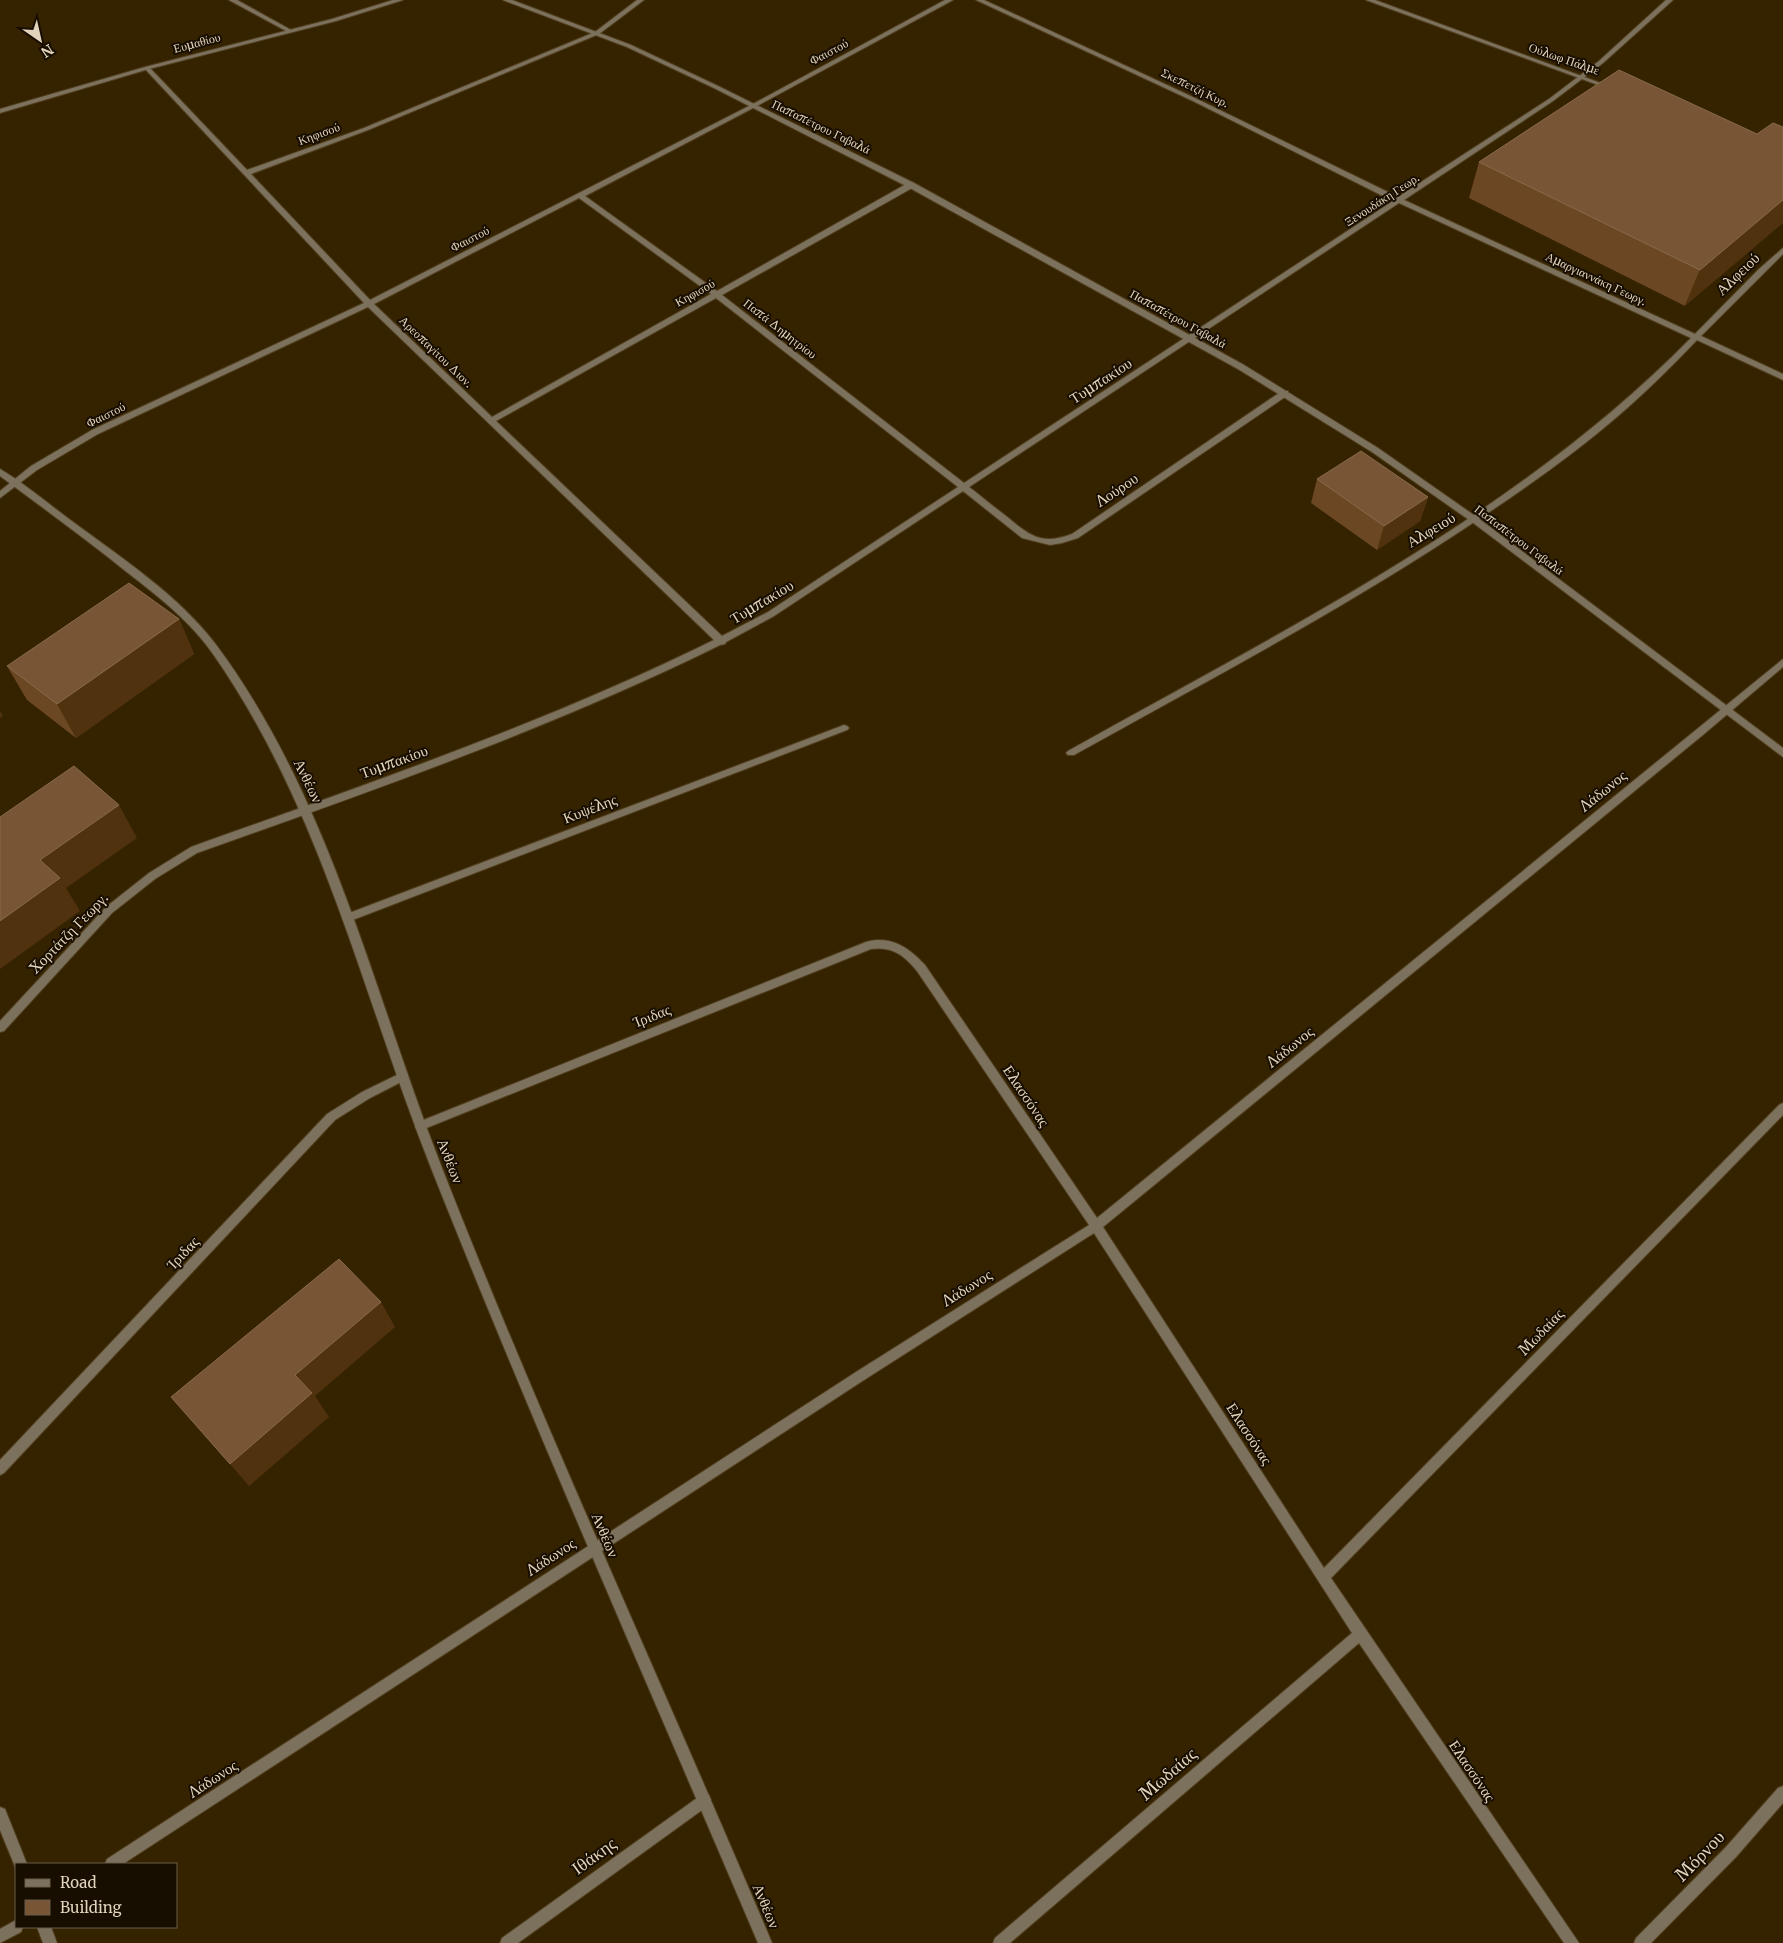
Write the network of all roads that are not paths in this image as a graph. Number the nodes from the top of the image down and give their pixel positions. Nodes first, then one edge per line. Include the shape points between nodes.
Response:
1 (232, 0) edge
2 (400, 0) edge
3 (506, 0) edge
4 (641, 0) edge
5 (950, 0) edge
6 (979, 0) edge
7 (1368, 0) edge
8 (1670, 0) edge
9 (290, 31) junction
10 (596, 33) junction
11 (146, 68) junction
12 (1582, 78) junction
13 (1617, 90) edge
14 (753, 106) junction
15 (0, 111) edge
16 (247, 173) junction
17 (911, 185) junction
18 (579, 195) junction
19 (1400, 201) junction
20 (1783, 250) edge
21 (716, 294) junction
22 (370, 304) junction
23 (1192, 338) junction
24 (1696, 338) junction
25 (1783, 377) edge
26 (1285, 393) junction
27 (490, 421) junction
28 (0, 472) edge
29 (14, 482) junction
30 (962, 487) junction
31 (0, 495) edge
32 (1475, 520) junction
33 (722, 642) junction
34 (1783, 662) edge
35 (1727, 711) junction
36 (844, 728) dead end
37 (1071, 752) dead end
38 (1783, 753) edge
39 (306, 810) junction
40 (347, 918) junction
41 (897, 946) joint
42 (0, 1028) edge
43 (403, 1076) junction
44 (1783, 1108) edge
45 (420, 1126) junction
46 (1096, 1226) junction
47 (0, 1469) edge
48 (594, 1549) junction
49 (1323, 1578) junction
50 (1360, 1634) junction
51 (1783, 1792) edge
52 (704, 1800) junction
53 (0, 1814) edge
54 (20, 1863) edge
55 (114, 1863) edge
56 (15, 1928) edge
57 (44, 1928) edge
58 (0, 1937) edge
59 (50, 1943) edge
60 (507, 1943) edge
61 (766, 1943) edge
62 (1000, 1943) edge
63 (1572, 1943) edge
64 (1642, 1943) edge

1 - 9 street
2 - 9 street, Ευμαθίου
3 - 10 street, Παπαπέτρου Γαβαλά
4 - 10 street, Κηφισού
5 - 14 street, Φαιστού
6 - 19 street, Σκεπετζή Κυρ. via 1195,100
7 - 12 street, Ούλωφ Πάλμε
8 - 12 street, Ξενουδάκη Γεωρ.
9 - 11 street, Ευμαθίου
10 - 14 street, Παπαπέτρου Γαβαλά
10 - 16 street, Κηφισού via 366,129
11 - 15 street, Ευμαθίου
11 - 16 street, Αρεοπαγίτου Διον.
12 - 13 street, Ούλωφ Πάλμε
12 - 19 street, Ξενουδάκη Γεωρ.
14 - 17 street, Παπαπέτρου Γαβαλά
14 - 18 street, Φαιστού
16 - 22 street, Αρεοπαγίτου Διον.
17 - 21 street, Κηφισού
17 - 23 street, Παπαπέτρου Γαβαλά
18 - 21 street, Παπά Δημητρίου
18 - 22 street, Φαιστού
19 - 23 street, Ξενουδάκη Γεωρ.
19 - 24 street, Αμαργιαννάκη Γεωργ.
20 - 24 street, Αλφειού
21 - 27 street, Κηφισού
21 - 30 street, Παπά Δημητρίου
22 - 27 street, Αρεοπαγίτου Διον.
22 - 29 street, Φαιστού via 95,432
23 - 26 street, Παπαπέτρου Γαβαλά
23 - 30 street, Τυμπακίου
24 - 25 street, Αμαργιαννάκη Γεωργ.
24 - 32 street, Αλφειού via 1668,368 1612,417
26 - 30 street, Λούρου via 1075,536 1060,542 1041,542 1025,536
26 - 32 street, Παπαπέτρου Γαβαλά via 1376,450
27 - 33 street, Αρεοπαγίτου Διον.
28 - 29 street, Ανθέων
29 - 31 street, Φαιστού
29 - 39 street, Ανθέων via 167,599 212,646 261,722
30 - 33 street, Τυμπακίου via 819,584
32 - 35 street, Παπαπέτρου Γαβαλά
32 - 37 street, Αλφειού via 1357,592
33 - 39 street, Τυμπακίου via 529,727
34 - 35 street, Λάδωνος
35 - 38 street, Παπαπέτρου Γαβαλά
35 - 46 street, Λάδωνος
36 - 40 street, Κυψέλης
39 - 40 street, Ανθέων
39 - 42 street, Χορτάτζη Γεωργ. via 194,850 152,876 109,910
40 - 43 street, Ανθέων
41 - 45 street, Ίριδας via 885,943 870,945
41 - 46 street, Ελασσόνας via 921,968
43 - 45 street, Ανθέων
43 - 47 street, Ίριδας via 366,1094 331,1117
44 - 49 street, Μωδαίας
45 - 48 street, Ανθέων
46 - 48 street, Λάδωνος
46 - 49 street, Ελασσόνας
48 - 52 street, Ανθέων
48 - 55 street, Λάδωνος
49 - 50 street, Ελασσόνας
50 - 62 street, Μωδαίας
50 - 63 street, Ελασσόνας
51 - 64 street, Μόρνου via 1731,1852
52 - 60 street, Ιθάκης
52 - 61 street, Ανθέων
53 - 54 street
56 - 58 street
57 - 59 street

